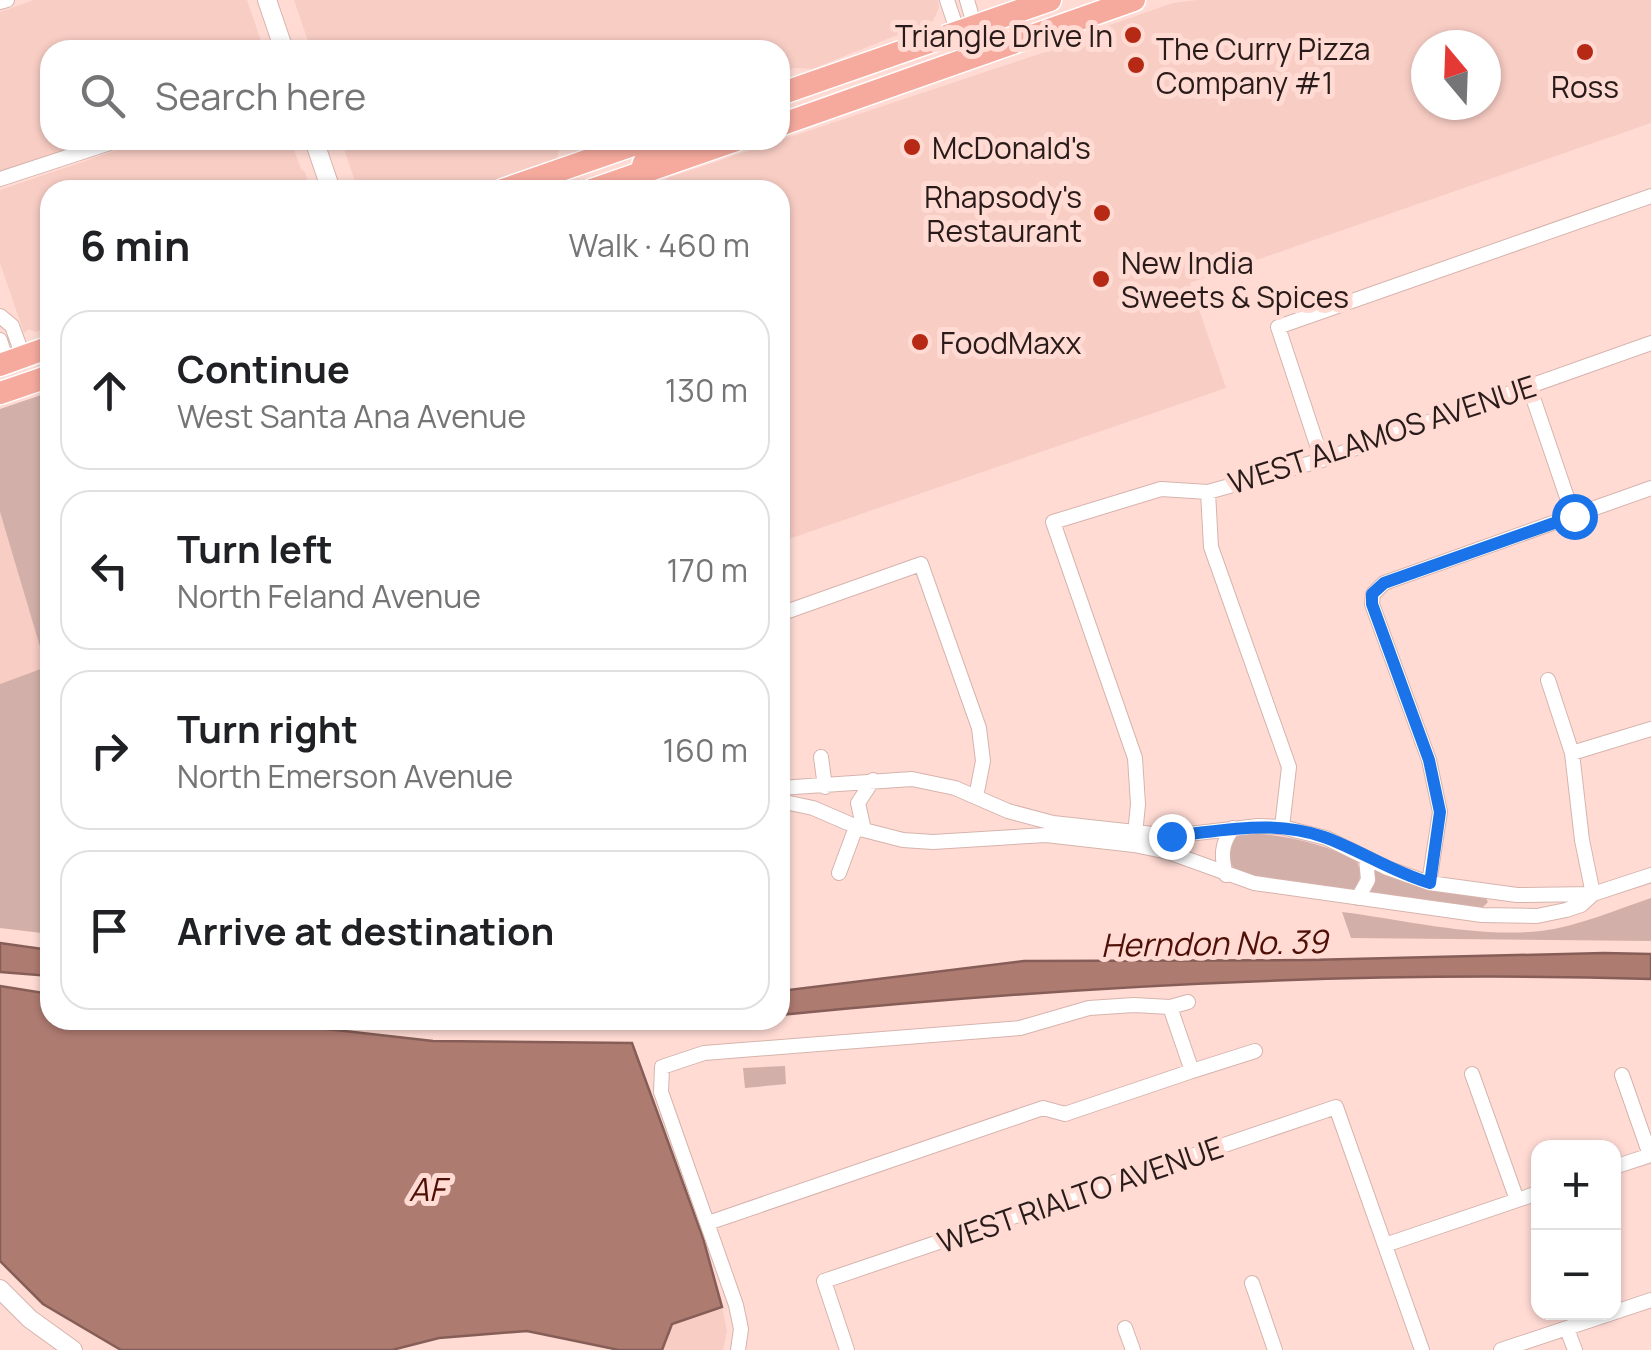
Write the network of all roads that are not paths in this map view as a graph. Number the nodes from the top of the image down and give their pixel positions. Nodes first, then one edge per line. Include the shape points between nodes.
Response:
1 (267, 0) edge
2 (947, 0) edge
3 (967, 0) edge
4 (1050, 0) edge
5 (1134, 0) edge
6 (967, 29) junction
7 (281, 40) edge
8 (977, 57) junction
9 (790, 93) edge
10 (790, 122) edge
11 (89, 150) edge
12 (318, 150) edge
13 (619, 150) edge
14 (662, 150) edge
15 (707, 150) edge
16 (642, 172) junction
17 (0, 180) edge
18 (328, 180) edge
19 (532, 180) edge
20 (620, 180) edge
21 (1651, 196) edge
22 (0, 320) edge
23 (1651, 343) edge
24 (40, 350) edge
25 (6, 360) edge
26 (40, 379) edge
27 (1529, 386) junction
28 (0, 393) edge
29 (1322, 460) junction
30 (1651, 488) edge
31 (1208, 492) junction
32 (1574, 516) junction
33 (790, 610) edge
34 (1548, 680) dead end
35 (1651, 729) edge
36 (1572, 752) junction
37 (821, 757) dead end
38 (874, 780) junction
39 (825, 787) junction
40 (790, 788) edge
41 (976, 798) junction
42 (790, 803) edge
43 (1282, 827) junction
44 (1233, 828) junction
45 (860, 829) junction
46 (1134, 840) junction
47 (1366, 858) junction
48 (839, 872) dead end
49 (1226, 875) junction
50 (1651, 875) edge
51 (1430, 883) junction
52 (1592, 894) junction
53 (1358, 898) junction
54 (1188, 1002) dead end
55 (1170, 1007) junction
56 (1255, 1050) dead end
57 (1192, 1070) junction
58 (1472, 1074) dead end
59 (1622, 1075) dead end
60 (1651, 1155) edge
61 (1621, 1166) edge
62 (1531, 1195) edge
63 (1517, 1200) junction
64 (708, 1223) junction
65 (1384, 1245) junction
66 (1252, 1283) dead end
67 (0, 1290) edge
68 (1651, 1300) edge
69 (1125, 1328) dead end
70 (1567, 1329) junction
71 (73, 1350) edge
72 (738, 1350) edge
73 (848, 1350) edge
74 (1132, 1350) edge
75 (1276, 1350) edge
76 (1422, 1350) edge
77 (1501, 1350) edge
78 (1575, 1350) edge

1 - 7 street
2 - 6 street
3 - 6 street
4 - 6 main road
5 - 8 main road
6 - 8 street
6 - 9 main road
8 - 10 main road
11 - 17 street
12 - 18 street
13 - 19 main road
14 - 16 main road via 647,156
15 - 16 main road
16 - 20 main road
21 - 29 street via 1278,327
22 - 25 street via 12,326
23 - 27 street, WEST ALAMOS AVENUE
24 - 25 main road
26 - 28 main road
27 - 29 street, WEST ALAMOS AVENUE
27 - 32 street
29 - 31 street, WEST ALAMOS AVENUE
30 - 32 street
31 - 43 street via 1211,547 1288,767
31 - 46 street, WEST ALAMOS AVENUE via 1161,490 1053,522 1134,758
32 - 51 street via 1384,583 1372,594 1440,812
33 - 41 street via 921,564 979,728 983,762
34 - 36 street
35 - 36 street
36 - 52 street
37 - 39 street
38 - 39 street
38 - 41 street via 922,781
38 - 45 street via 858,803
39 - 40 street
41 - 46 street via 1025,817
42 - 45 street
43 - 44 street
43 - 47 street
44 - 46 street
44 - 49 street via 1222,851
45 - 46 street via 932,842 1046,834
45 - 48 street
46 - 49 street
47 - 51 street
47 - 53 street via 1368,880
49 - 53 street
50 - 52 street
51 - 52 street via 1517,895
52 - 53 street via 1581,906 1511,917
54 - 55 street
55 - 57 street
55 - 64 street via 1089,1008 1020,1028 704,1053 662,1067 661,1092
56 - 57 street
57 - 64 street via 1065,1114 1043,1108
58 - 63 street
59 - 60 street
60 - 61 street
62 - 63 street
63 - 65 street
64 - 72 street via 739,1317
65 - 73 street, WEST RIALTO AVENUE via 1336,1107 824,1282
65 - 76 street
66 - 75 street
67 - 71 street
68 - 70 street
69 - 74 street
70 - 77 street
70 - 78 street

